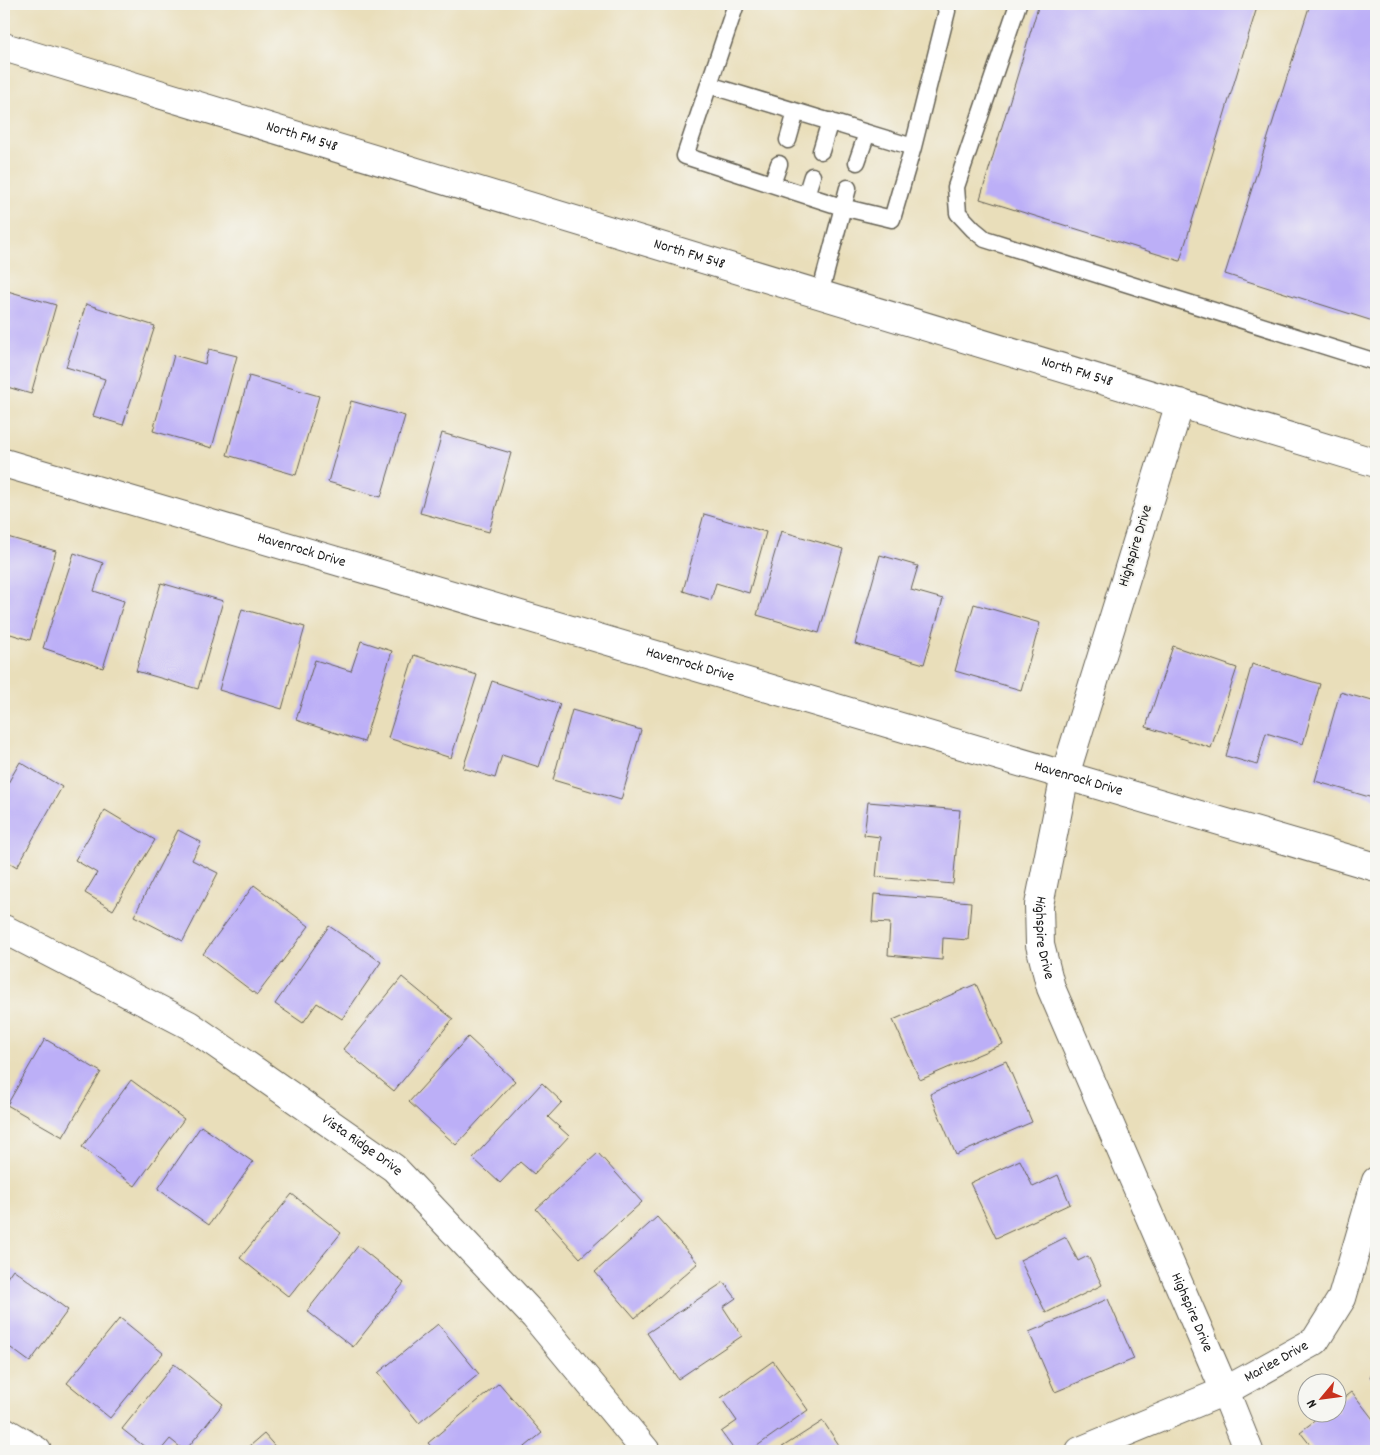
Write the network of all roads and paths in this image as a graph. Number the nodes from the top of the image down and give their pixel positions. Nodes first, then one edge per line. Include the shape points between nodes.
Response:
1 (736, 4) edge
2 (944, 4) edge
3 (1018, 4) edge
4 (4, 47) edge
5 (709, 85) junction
6 (796, 112) junction
7 (830, 121) junction
8 (867, 133) junction
9 (788, 140) dead end
10 (913, 147) junction
11 (821, 151) dead end
12 (857, 162) dead end
13 (778, 164) dead end
14 (812, 176) dead end
15 (772, 184) junction
16 (848, 188) dead end
17 (806, 195) junction
18 (842, 207) junction
19 (820, 294) junction
20 (1376, 362) edge
21 (1180, 403) junction
22 (1376, 462) edge
23 (4, 463) edge
24 (1065, 775) junction
25 (1376, 867) edge
26 (4, 929) edge
27 (1376, 1181) edge
28 (1225, 1391) junction
29 (4, 1431) edge
30 (37, 1451) edge
31 (646, 1451) edge
32 (1080, 1451) edge
33 (1249, 1451) edge

1 - 5 lane
2 - 10 lane via 947,11
3 - 20 lane via 956,187 958,212 973,229 985,239
4 - 19 street, North FM 548
5 - 6 lane
5 - 15 lane via 685,156
6 - 7 lane
6 - 9 lane
7 - 8 lane
7 - 11 lane
8 - 10 lane
8 - 12 lane
10 - 18 lane via 892,219
13 - 15 lane
14 - 17 lane
15 - 17 lane
16 - 18 lane
17 - 18 lane
18 - 19 lane
19 - 21 street, North FM 548
21 - 22 street, North FM 548
21 - 24 street, Highspire Drive
23 - 24 street, Havenrock Drive
24 - 25 street, Havenrock Drive
24 - 28 street, Highspire Drive via 1039,905 1040,945 1051,988
26 - 31 street, Vista Ridge Drive via 189,1025 394,1168 535,1317
27 - 28 street, Marlee Drive via 1342,1298 1315,1342
28 - 32 street, Marlee Drive
28 - 33 street, Highspire Drive
29 - 30 street

